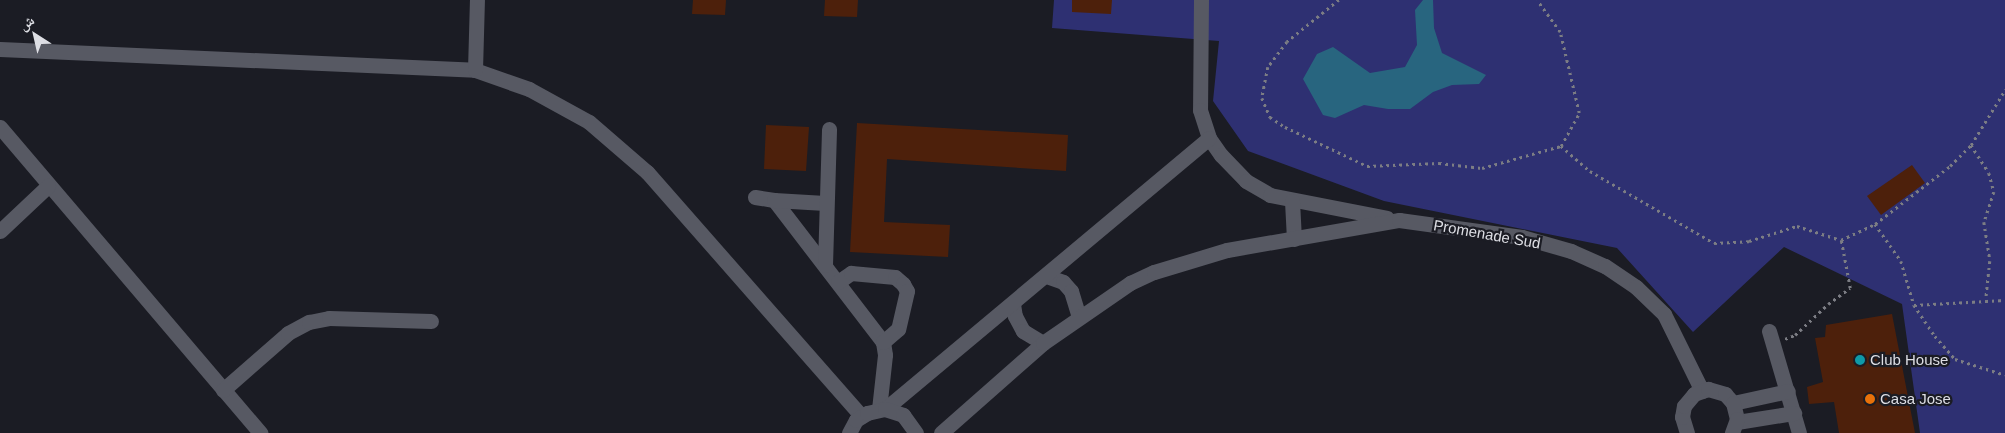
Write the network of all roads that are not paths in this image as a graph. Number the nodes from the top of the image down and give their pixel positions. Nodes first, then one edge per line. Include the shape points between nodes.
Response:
1 (477, 0) edge
2 (1201, 0) edge
3 (0, 49) edge
4 (475, 70) junction
5 (0, 128) edge
6 (829, 129) dead end
7 (1209, 138) junction
8 (48, 186) junction
9 (755, 197) dead end
10 (774, 200) junction
11 (1292, 201) junction
12 (825, 202) junction
13 (1399, 220) junction
14 (0, 231) edge
15 (1294, 239) junction
16 (824, 265) junction
17 (1046, 276) junction
18 (838, 282) junction
19 (1013, 304) junction
20 (1078, 317) junction
21 (432, 321) dead end
22 (1772, 338) road end
23 (882, 342) junction
24 (1043, 343) junction
25 (223, 390) junction
26 (1702, 390) junction
27 (1788, 391) junction
28 (1733, 403) junction
29 (882, 410) junction
30 (1794, 412) junction
31 (862, 416) junction
32 (1734, 428) edge
33 (260, 433) edge
34 (849, 433) edge
35 (916, 433) edge
36 (941, 433) edge
37 (1687, 433) edge
38 (1799, 433) edge

1 - 4 street
2 - 7 street via 1200,110
3 - 4 street
4 - 31 street via 560,104 630,155
5 - 8 street
6 - 12 street
7 - 11 street via 1246,181 1270,195
7 - 17 street
8 - 14 street
8 - 25 street
9 - 10 street
10 - 12 street
10 - 16 street
11 - 13 street
11 - 15 street
12 - 16 street
13 - 15 street, Promenade Sud
13 - 26 street, Promenade Sud via 1522,237 1570,251 1605,266 1636,287 1664,314
15 - 20 street, Promenade Sud via 1227,250 1160,270 1130,283
16 - 18 street
17 - 19 street
17 - 20 street via 1063,282 1071,291
18 - 23 street
18 - 23 street via 851,273 895,277 903,284 907,292 898,329
19 - 24 street via 1023,331
19 - 29 street
20 - 24 street
21 - 25 street via 329,318 309,322 288,333
22 - 27 street
23 - 29 street via 885,355
24 - 36 street
25 - 33 street
26 - 28 street via 1720,391
26 - 37 street via 1692,396 1683,408
27 - 28 street
27 - 30 street
28 - 32 street
29 - 31 street
29 - 35 street via 903,415
30 - 32 street
30 - 38 street
31 - 34 street

